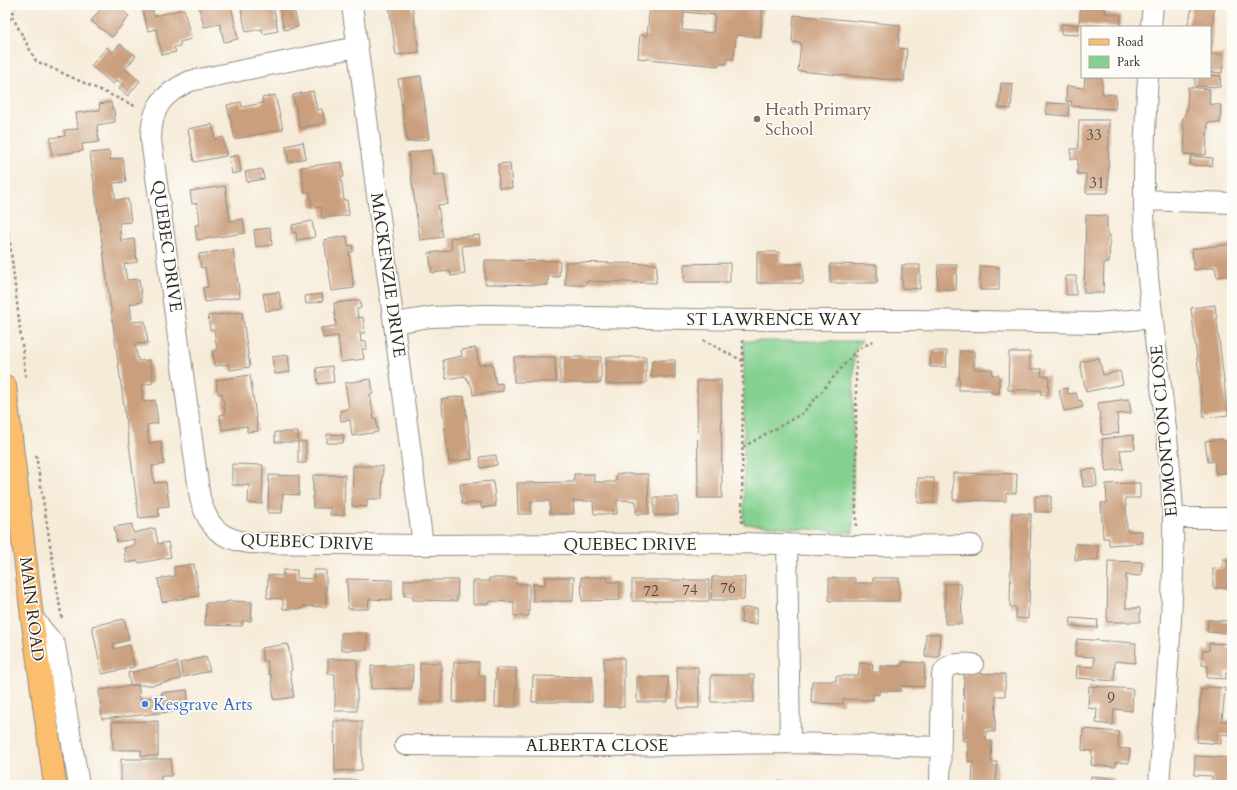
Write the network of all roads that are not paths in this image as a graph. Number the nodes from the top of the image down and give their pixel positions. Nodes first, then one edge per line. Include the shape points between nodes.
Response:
1 (352, 5) edge
2 (1153, 5) edge
3 (1151, 26) edge
4 (358, 47) junction
5 (1148, 78) edge
6 (1144, 200) junction
7 (1232, 203) edge
8 (1153, 318) junction
9 (394, 323) junction
10 (5, 386) edge
11 (1173, 518) junction
12 (1232, 518) edge
13 (787, 544) junction
14 (424, 545) junction
15 (972, 545) dead end
16 (32, 617) junction
17 (973, 664) dead end
18 (790, 743) junction
19 (405, 745) dead end
20 (940, 748) junction
21 (55, 785) edge
22 (79, 785) edge
23 (940, 785) edge
24 (1159, 785) edge

1 - 4 street, MACKENZIE DRIVE
2 - 3 street
4 - 9 street, MACKENZIE DRIVE
4 - 14 street, QUEBEC DRIVE via 190,81 178,86 160,103 154,115 151,126 152,140 200,498 208,521 216,531 238,541
5 - 6 street, EDMONTON CLOSE via 1144,130
6 - 7 street
6 - 8 street, EDMONTON CLOSE via 1146,255
8 - 9 street, ST LAWRENCE WAY via 1097,323 484,315 431,317
8 - 11 street, EDMONTON CLOSE via 1170,465
9 - 14 street, MACKENZIE DRIVE
10 - 16 main road, MAIN ROAD
11 - 12 street
11 - 24 street, EDMONTON CLOSE via 1170,625
13 - 14 street, QUEBEC DRIVE
13 - 15 street, QUEBEC DRIVE
13 - 18 street
16 - 21 main road, MAIN ROAD
16 - 22 street via 55,645
17 - 20 street via 950,665 942,675
18 - 19 street, ALBERTA CLOSE via 619,746
18 - 20 street, ALBERTA CLOSE
20 - 23 street

